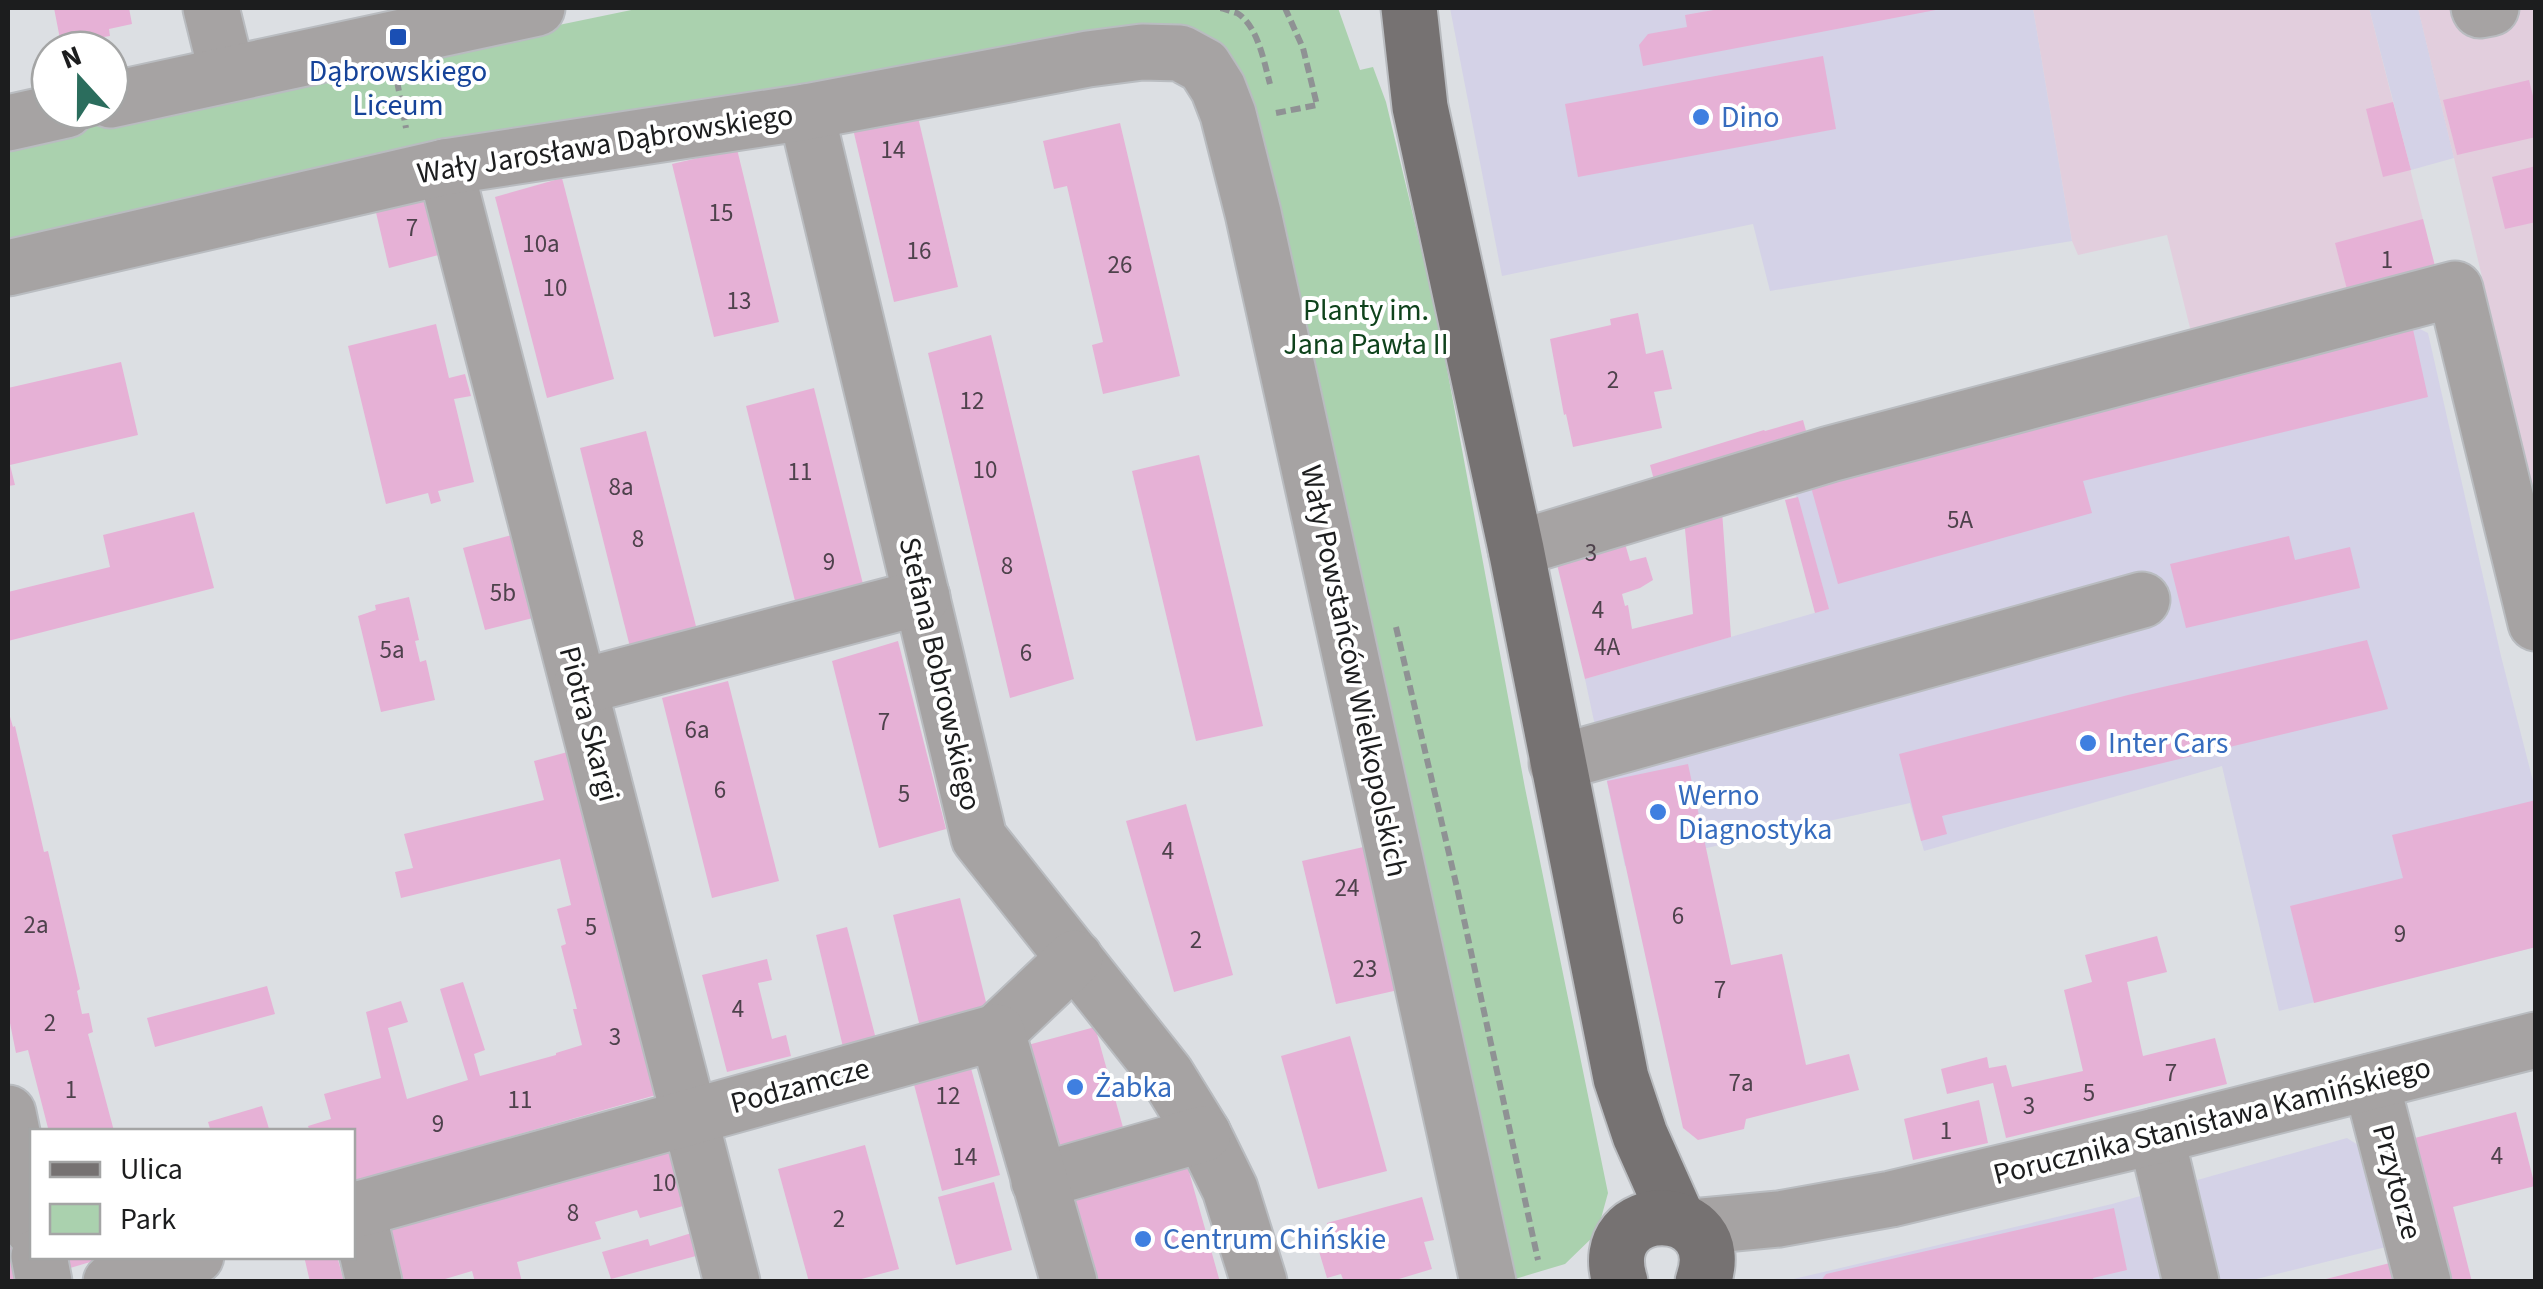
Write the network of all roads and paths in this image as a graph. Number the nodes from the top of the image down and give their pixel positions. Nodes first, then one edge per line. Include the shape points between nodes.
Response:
1 (211, 8) edge
2 (536, 8) edge
3 (1285, 8) edge
4 (1373, 8) edge
5 (1409, 8) edge
6 (2479, 8) edge
7 (2491, 8) edge
8 (1204, 66) joint
9 (227, 73) junction
10 (395, 73) dead end
11 (130, 95) edge
12 (1420, 108) junction
13 (806, 112) junction
14 (1276, 113) dead end
15 (427, 155) junction
16 (8, 268) edge
17 (1516, 548) junction
18 (922, 598) junction
19 (2142, 600) dead end
20 (2536, 623) edge
21 (580, 687) junction
22 (1558, 764) junction
23 (1075, 958) junction
24 (997, 1032) junction
25 (2536, 1040) edge
26 (2370, 1082) junction
27 (8, 1113) edge
28 (691, 1116) junction
29 (1203, 1134) junction
30 (2156, 1136) junction
31 (1039, 1181) junction
32 (355, 1210) edge
33 (30, 1218) edge
34 (1655, 1257) edge
35 (186, 1259) edge
36 (111, 1282) edge
37 (374, 1282) edge
38 (732, 1282) edge
39 (1069, 1282) edge
40 (1260, 1282) edge
41 (1488, 1282) edge
42 (2191, 1282) edge
43 (2423, 1282) edge

1 - 9 street
2 - 9 street
3 - 14 path via 1317,105
4 - 12 main road
5 - 12 main road
6 - 7 street
8 - 13 street, Wały Jarosława Dąbrowskiego via 1180,52 1124,54
8 - 41 street, Wały Powstańców Wielkopolskich via 1228,114 1253,213
9 - 11 street
10 - 15 path
12 - 17 main road
13 - 15 street, Wały Jarosława Dąbrowskiego
13 - 18 street, Stefana Bobrowskiego
15 - 16 street, Wały Jarosława Dąbrowskiego
15 - 21 street, Piotra Skargi
17 - 20 street via 1830,454 2455,289
17 - 22 main road
18 - 21 street
18 - 23 street, Stefana Bobrowskiego via 979,838
19 - 22 street
21 - 28 street, Piotra Skargi
22 - 34 main road via 1625,1094 1640,1135
23 - 24 street
23 - 29 street, Stefana Bobrowskiego via 1166,1074
24 - 28 street, Podzamcze
24 - 31 street
25 - 26 street, Porucznika Stanisława Kamińskiego
26 - 30 street, Porucznika Stanisława Kamińskiego
26 - 43 street, Przytorze
27 - 33 street
28 - 32 street, Podzamcze
28 - 38 street, Piotra Skargi
29 - 31 street
29 - 40 street, Stefana Bobrowskiego via 1230,1189
30 - 34 street, Porucznika Stanisława Kamińskiego via 1888,1200 1786,1244
30 - 42 street
31 - 39 street
32 - 37 street
35 - 36 street

